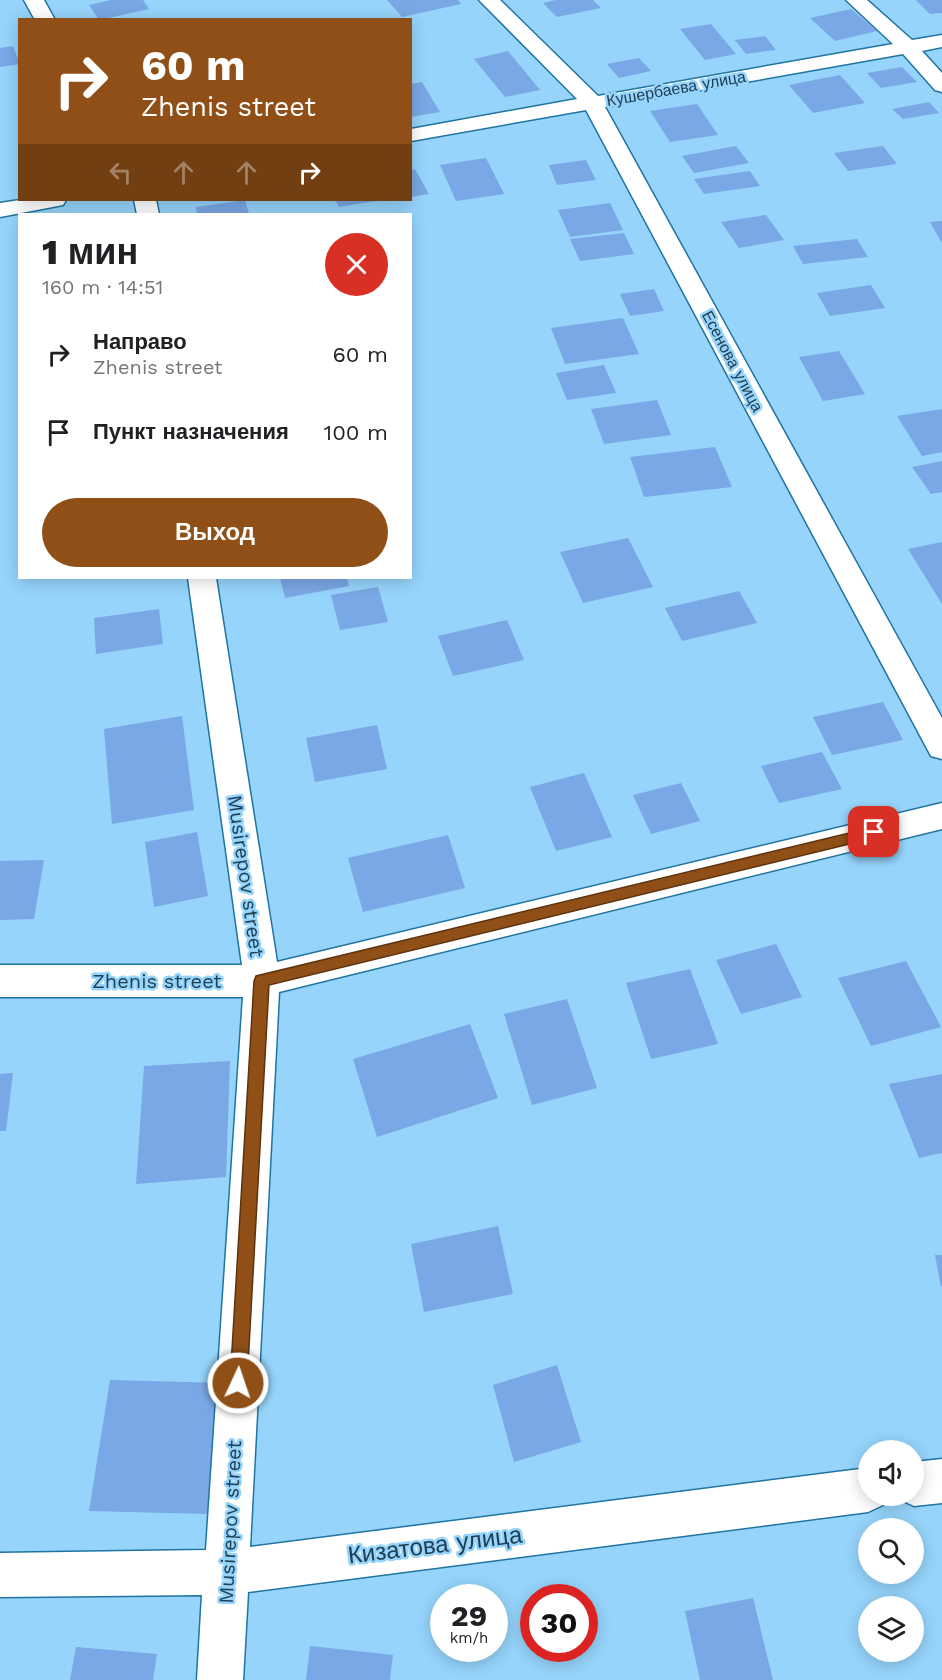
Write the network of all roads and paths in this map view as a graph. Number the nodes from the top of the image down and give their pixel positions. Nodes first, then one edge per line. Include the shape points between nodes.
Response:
1 (34, 0) edge
2 (489, 0) edge
3 (856, 0) edge
4 (44, 18) edge
5 (942, 41) edge
6 (908, 47) junction
7 (942, 86) edge
8 (592, 102) junction
9 (412, 135) edge
10 (50, 201) edge
11 (0, 210) edge
12 (202, 579) edge
13 (942, 747) edge
14 (942, 816) edge
15 (0, 981) edge
16 (262, 981) junction
17 (942, 1481) edge
18 (924, 1483) edge
19 (858, 1491) edge
20 (228, 1572) junction
21 (0, 1575) edge
22 (220, 1680) edge

1 - 4 street
2 - 8 street, Есенова улица
3 - 6 street
5 - 6 street, Кушербаева улица
6 - 7 street
6 - 8 street, Кушербаева улица
8 - 9 street, Кушербаева улица
8 - 13 street, Есенова улица
10 - 11 street
12 - 16 street, Musirepov street
14 - 16 street, Zhenis street
15 - 16 street, Zhenis street
16 - 20 street, Musirepov street
17 - 18 street
19 - 20 street, Кизатова улица
20 - 21 street, Кизатова улица
20 - 22 street, Musirepov street

